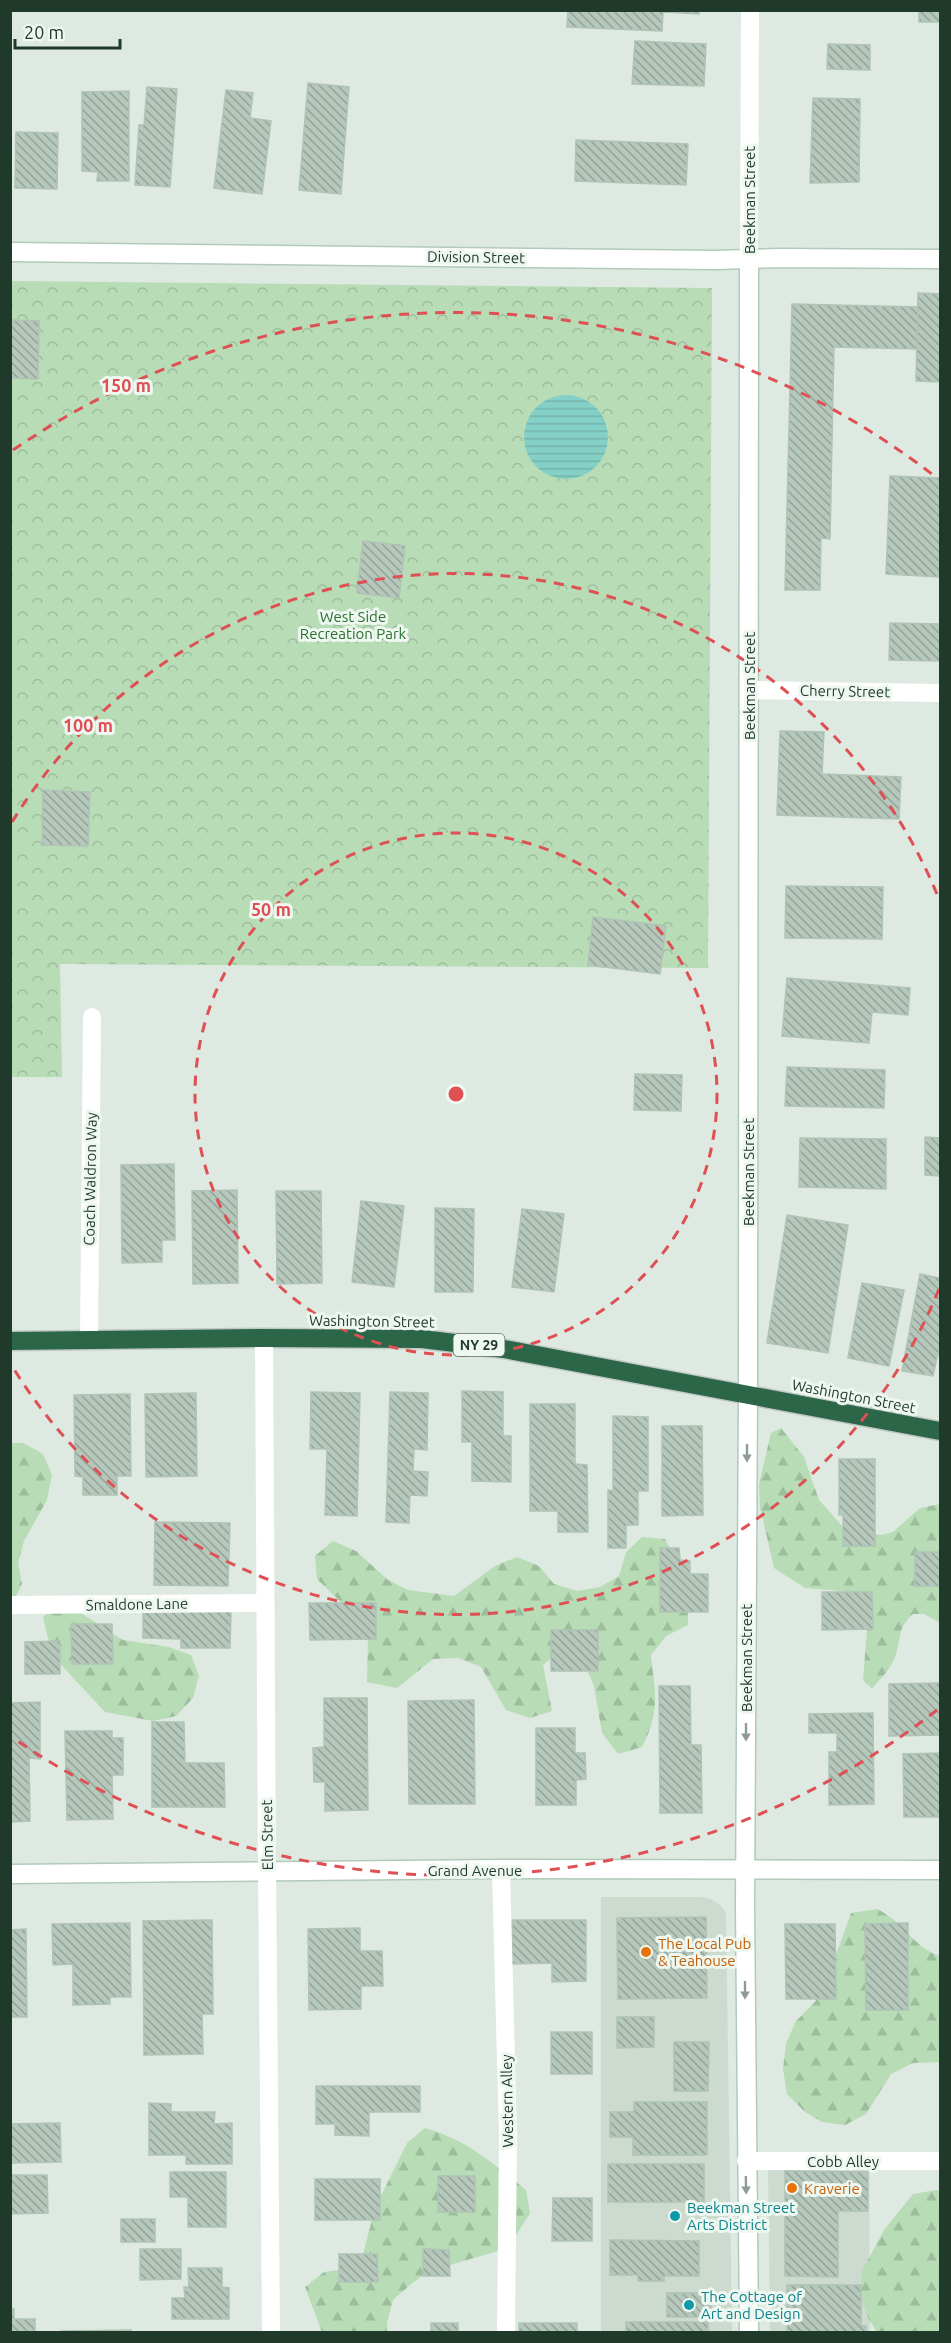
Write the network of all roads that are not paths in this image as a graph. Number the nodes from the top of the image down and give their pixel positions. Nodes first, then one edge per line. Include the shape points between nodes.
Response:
1 (750, 10) edge
2 (10, 252) edge
3 (749, 259) junction
4 (940, 259) edge
5 (749, 690) junction
6 (940, 693) edge
7 (92, 1017) dead end
8 (264, 1338) junction
9 (88, 1340) junction
10 (10, 1341) edge
11 (748, 1394) junction
12 (940, 1431) edge
13 (263, 1603) junction
14 (10, 1605) edge
15 (501, 1869) junction
16 (940, 1870) edge
17 (745, 1871) junction
18 (267, 1872) junction
19 (10, 1874) edge
20 (746, 2161) junction
21 (940, 2161) edge
22 (271, 2332) edge
23 (506, 2332) edge
24 (749, 2332) edge

1 - 3 street, Beekman Street
2 - 3 street, Division Street
3 - 4 street, Division Street
3 - 5 street, Beekman Street
5 - 6 street, Cherry Street
5 - 11 street, Beekman Street
7 - 9 street, Coach Waldron Way
8 - 9 highway, Washington Street / NY 29
8 - 11 highway, Washington Street / NY 29 via 463,1343
8 - 13 street, Elm Street
9 - 10 highway, Washington Street / NY 29
11 - 12 highway, Washington Street / NY 29
11 -> 17 street, Beekman Street
13 - 14 street, Smaldone Lane
13 - 18 street, Elm Street
15 - 17 street, Grand Avenue
15 - 18 street, Grand Avenue
15 - 23 street, Western Alley via 508,2138
16 - 17 street, Grand Avenue
17 -> 20 street, Beekman Street
18 - 19 street, Grand Avenue
18 - 22 street, Elm Street
20 - 21 street, Cobb Alley
20 -> 24 street, Beekman Street

